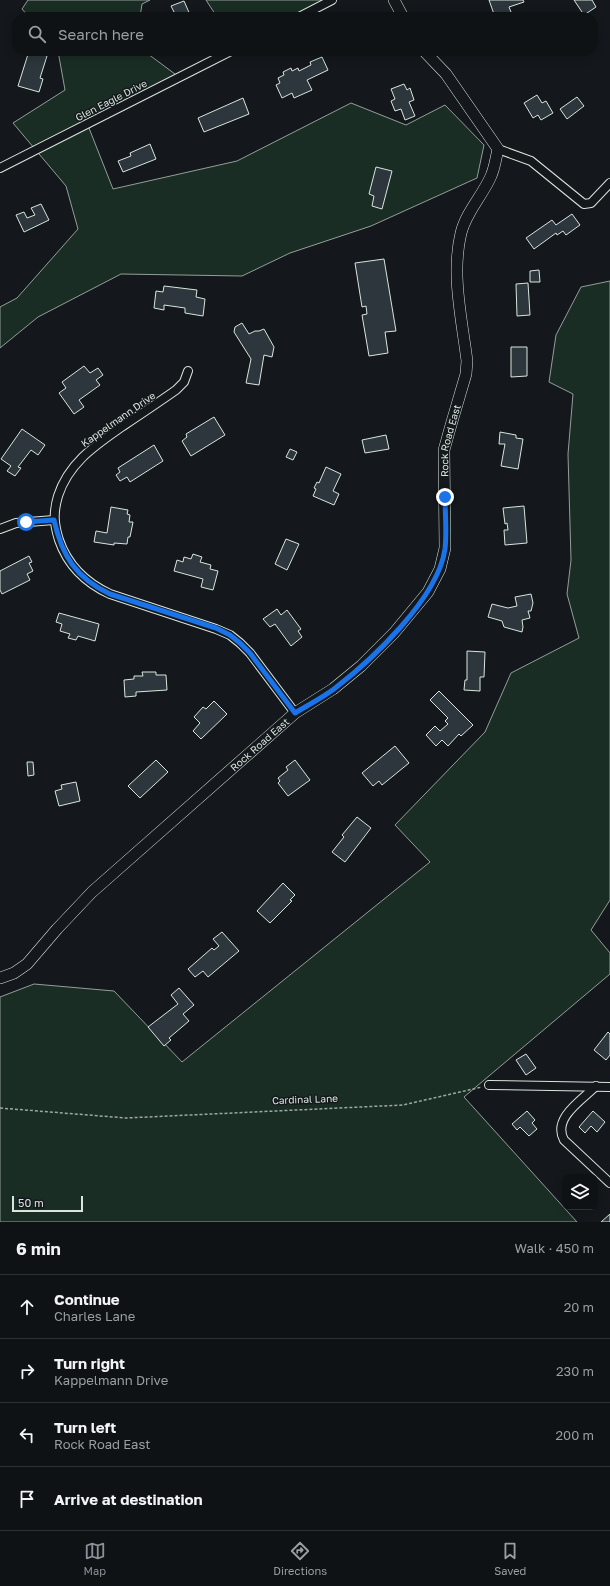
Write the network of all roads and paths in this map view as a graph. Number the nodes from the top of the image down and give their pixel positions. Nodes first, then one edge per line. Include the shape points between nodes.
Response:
1 (332, 0) edge
2 (394, 0) edge
3 (309, 12) edge
4 (400, 12) edge
5 (221, 56) edge
6 (429, 56) edge
7 (498, 148) junction
8 (0, 168) edge
9 (610, 183) edge
10 (188, 371) dead end
11 (54, 520) junction
12 (0, 529) edge
13 (295, 713) junction
14 (0, 978) edge
15 (489, 1086) joint
16 (596, 1086) junction
17 (610, 1087) edge
18 (0, 1108) edge
19 (610, 1183) edge

1 - 3 street
2 - 4 street
5 - 8 street, Glen Eagle Drive
6 - 7 street via 446,74
7 - 9 street via 531,161 584,204 590,203
7 - 13 street, Rock Road East via 492,175 461,232 458,252 457,278 467,361 466,374 444,450 445,548 440,570 428,592 394,633 361,666 333,689
10 - 11 street, Kappelmann Drive via 184,382 176,390 94,446 76,463 61,488
11 - 12 street via 16,523
11 - 13 street, Kappelmann Drive via 61,546 77,572 88,582 110,594 216,628 230,635 250,653
13 - 14 street, Rock Road East via 92,892 27,964
15 - 16 street
15 - 18 path, Cardinal Lane via 403,1105 126,1118
16 - 17 street
16 - 19 street via 565,1116 561,1135

